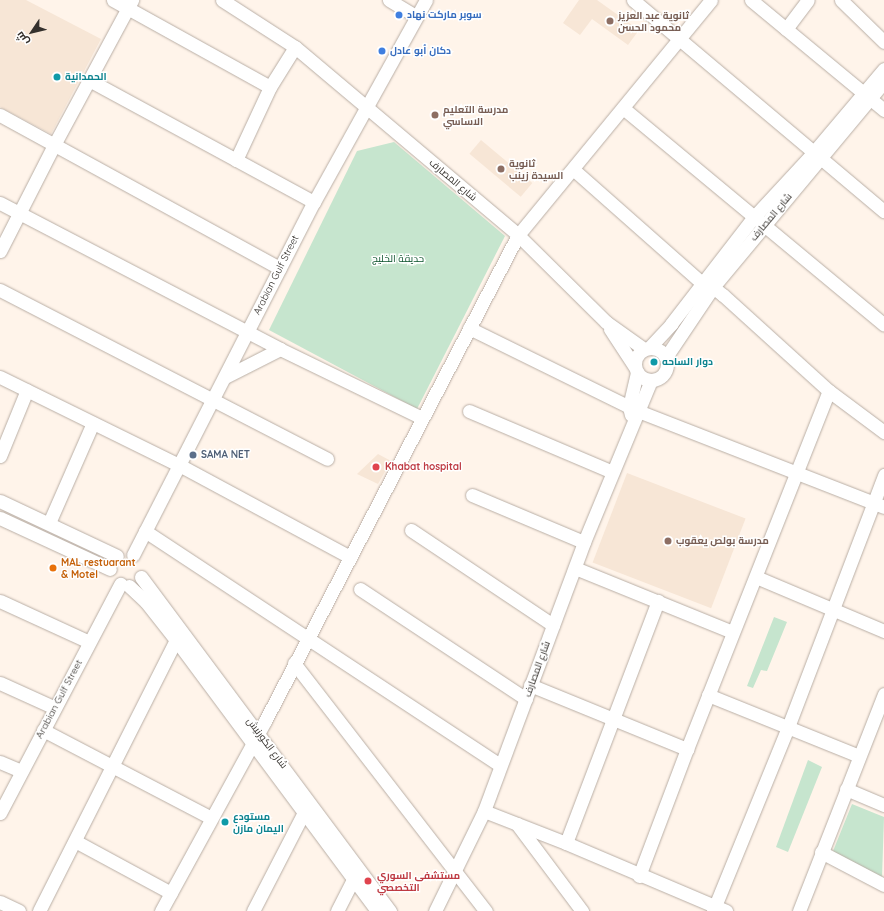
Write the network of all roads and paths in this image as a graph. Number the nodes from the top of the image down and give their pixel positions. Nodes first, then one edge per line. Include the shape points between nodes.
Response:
1 (113, 0) edge
2 (222, 0) edge
3 (389, 0) edge
4 (426, 0) edge
5 (633, 0) edge
6 (711, 0) edge
7 (751, 0) edge
8 (808, 0) edge
9 (841, 0) edge
10 (130, 4) edge
11 (416, 16) junction
12 (786, 29) junction
13 (681, 38) junction
14 (884, 42) edge
15 (294, 47) junction
16 (884, 68) edge
17 (89, 80) junction
18 (884, 82) edge
19 (270, 87) junction
20 (866, 95) junction
21 (366, 107) junction
22 (623, 108) junction
23 (884, 110) edge
24 (0, 116) edge
25 (54, 145) junction
26 (817, 156) junction
27 (236, 160) junction
28 (574, 170) junction
29 (314, 202) junction
30 (0, 203) edge
31 (884, 211) edge
32 (20, 214) junction
33 (753, 218) junction
34 (763, 226) junction
35 (518, 235) junction
36 (0, 251) edge
37 (280, 268) junction
38 (708, 285) junction
39 (0, 290) edge
40 (606, 322) junction
41 (884, 326) edge
42 (469, 328) junction
43 (247, 331) junction
44 (280, 348) junction
45 (646, 349) junction
46 (666, 358) junction
47 (636, 370) junction
48 (0, 377) edge
49 (225, 377) junction
50 (651, 380) junction
51 (27, 390) junction
52 (829, 391) junction
53 (212, 401) junction
54 (633, 409) junction
55 (469, 411) dead end
56 (422, 418) junction
57 (93, 423) junction
58 (884, 432) edge
59 (0, 456) edge
60 (327, 459) dead end
61 (179, 465) junction
62 (613, 472) junction
63 (797, 472) junction
64 (884, 475) edge
65 (472, 495) dead end
66 (0, 501) edge
67 (879, 505) edge
68 (0, 518) edge
69 (49, 523) junction
70 (411, 530) dead end
71 (146, 532) junction
72 (584, 542) junction
73 (133, 555) junction
74 (117, 556) junction
75 (350, 557) junction
76 (110, 568) junction
77 (575, 568) junction
78 (141, 577) junction
79 (756, 577) junction
80 (124, 585) junction
81 (360, 589) dead end
82 (658, 600) junction
83 (0, 601) edge
84 (832, 610) junction
85 (553, 624) junction
86 (884, 631) edge
87 (733, 632) junction
88 (306, 638) junction
89 (176, 640) junction
90 (89, 642) junction
91 (294, 663) junction
92 (0, 683) edge
93 (530, 685) junction
94 (884, 694) edge
95 (708, 695) junction
96 (526, 698) junction
97 (55, 708) junction
98 (613, 719) junction
99 (788, 727) junction
100 (43, 730) junction
101 (255, 737) junction
102 (686, 748) junction
103 (860, 756) junction
104 (0, 762) edge
105 (500, 765) junction
106 (112, 767) junction
107 (21, 771) junction
108 (846, 789) junction
109 (884, 805) edge
110 (484, 811) junction
111 (304, 812) junction
112 (0, 813) edge
113 (212, 818) junction
114 (517, 824) junction
115 (75, 841) junction
116 (566, 842) junction
117 (821, 852) junction
118 (455, 872) junction
119 (639, 876) junction
120 (354, 878) junction
121 (884, 885) edge
122 (171, 892) junction
123 (0, 902) edge
124 (718, 910) edge
125 (19, 911) edge
126 (39, 911) edge
127 (161, 911) edge
128 (253, 911) edge
129 (337, 911) edge
130 (378, 911) edge
131 (390, 911) edge
132 (435, 911) edge
133 (486, 911) edge
134 (582, 911) edge
135 (799, 911) edge

1 - 10 street
2 - 15 street, شارع المصارف
3 - 11 street
4 - 11 street, Arabian Gulf Street
5 - 13 street
6 - 13 street
7 - 12 street
8 - 12 street
9 - 14 street
10 - 17 street
10 - 19 street
11 - 21 street, Arabian Gulf Street
12 - 20 street
13 - 22 street
13 - 26 street
15 - 19 street
15 - 21 street, شارع المصارف
16 - 20 street
17 - 25 street
17 - 27 street
18 - 20 street
19 - 27 street
20 - 23 street
20 - 26 street
21 - 29 street, Arabian Gulf Street
21 - 35 street, شارع المصارف
22 - 28 street
22 - 33 street
24 - 25 street
25 - 32 street
25 - 37 street
26 - 31 street
26 - 33 street
26 - 34 street, شارع المصارف
27 - 29 street
28 - 35 street
28 - 38 street
29 - 37 street, Arabian Gulf Street
30 - 32 street
32 - 36 street
32 - 43 street
33 - 34 street
33 - 38 street
34 - 38 street, شارع المصارف
34 - 41 street
35 - 40 street, شارع المصارف
35 - 42 street
37 - 43 street, Arabian Gulf Street
38 - 45 street
38 - 46 street, شارع المصارف
38 - 52 street
39 - 53 street
40 - 45 street, شارع المصارف
40 - 47 street, شارع المصارف
42 - 54 street
42 - 56 street
43 - 44 street
43 - 49 street, Arabian Gulf Street
44 - 49 street
44 - 56 street
45 - 46 street via 659,350
45 - 47 street via 636,357
46 - 50 street via 665,373
47 - 50 street
47 - 54 street, شارع المصارف
48 - 51 street
49 - 53 street, Arabian Gulf Street
50 - 54 street
51 - 57 street
51 - 59 street
52 - 58 street
52 - 63 street
53 - 60 street
53 - 61 street, Arabian Gulf Street
54 - 62 street, شارع المصارف via 634,424
54 - 63 street
55 - 62 street
56 - 75 street
57 - 61 street
57 - 69 street
61 - 71 street, Arabian Gulf Street
61 - 75 street
62 - 72 street, شارع المصارف
63 - 67 street
63 - 79 street
64 - 67 street
65 - 72 street
66 - 69 street
67 - 84 street
68 - 76 street
69 - 74 street
70 - 85 street
71 - 73 street, Arabian Gulf Street
71 - 88 street
72 - 77 street, شارع المصارف
73 - 74 street
73 - 78 street via 141,563
74 - 76 street
75 - 88 street
76 - 80 street via 112,578
77 - 82 street
77 - 85 street, شارع المصارف
78 - 80 street
78 - 101 street, شارع الكورنيش
79 - 84 street
79 - 87 street
80 - 89 street, شارع الكورنيش via 146,602
80 - 90 street, Arabian Gulf Street
81 - 96 street
82 - 87 street
82 - 98 street
83 - 90 street
84 - 86 street
84 - 99 street
85 - 93 street, شارع المصارف
87 - 95 street
88 - 91 street
88 - 105 street
89 - 101 street, شارع الكورنيش
89 - 106 street
90 - 97 street, Arabian Gulf Street
91 - 101 street
91 - 118 street
92 - 97 street
93 - 96 street, شارع المصارف
93 - 98 street
94 - 103 street
95 - 99 street
95 - 102 street
96 - 105 street, شارع المصارف
97 - 100 street, Arabian Gulf Street
98 - 102 street
98 - 116 street
99 - 103 street
99 - 124 street
100 - 106 street
100 - 107 street, Arabian Gulf Street
101 - 111 street, شارع الكورنيش
101 - 113 street
101 - 131 street, شارع الكورنيش
102 - 119 street
103 - 108 street
104 - 107 street
105 - 110 street, شارع المصارف
106 - 113 street
106 - 115 street
107 - 112 street, Arabian Gulf Street
108 - 109 street
108 - 117 street
110 - 114 street
110 - 118 street, شارع المصارف
111 - 120 street, شارع الكورنيش
111 - 128 street
113 - 122 street
114 - 116 street
114 - 134 street
115 - 122 street
115 - 126 street
116 - 119 street
117 - 121 street
117 - 135 street
118 - 132 street, شارع المصارف
118 - 133 street
119 - 124 street
120 - 129 street
120 - 130 street, شارع الكورنيش
122 - 127 street
123 - 125 street

